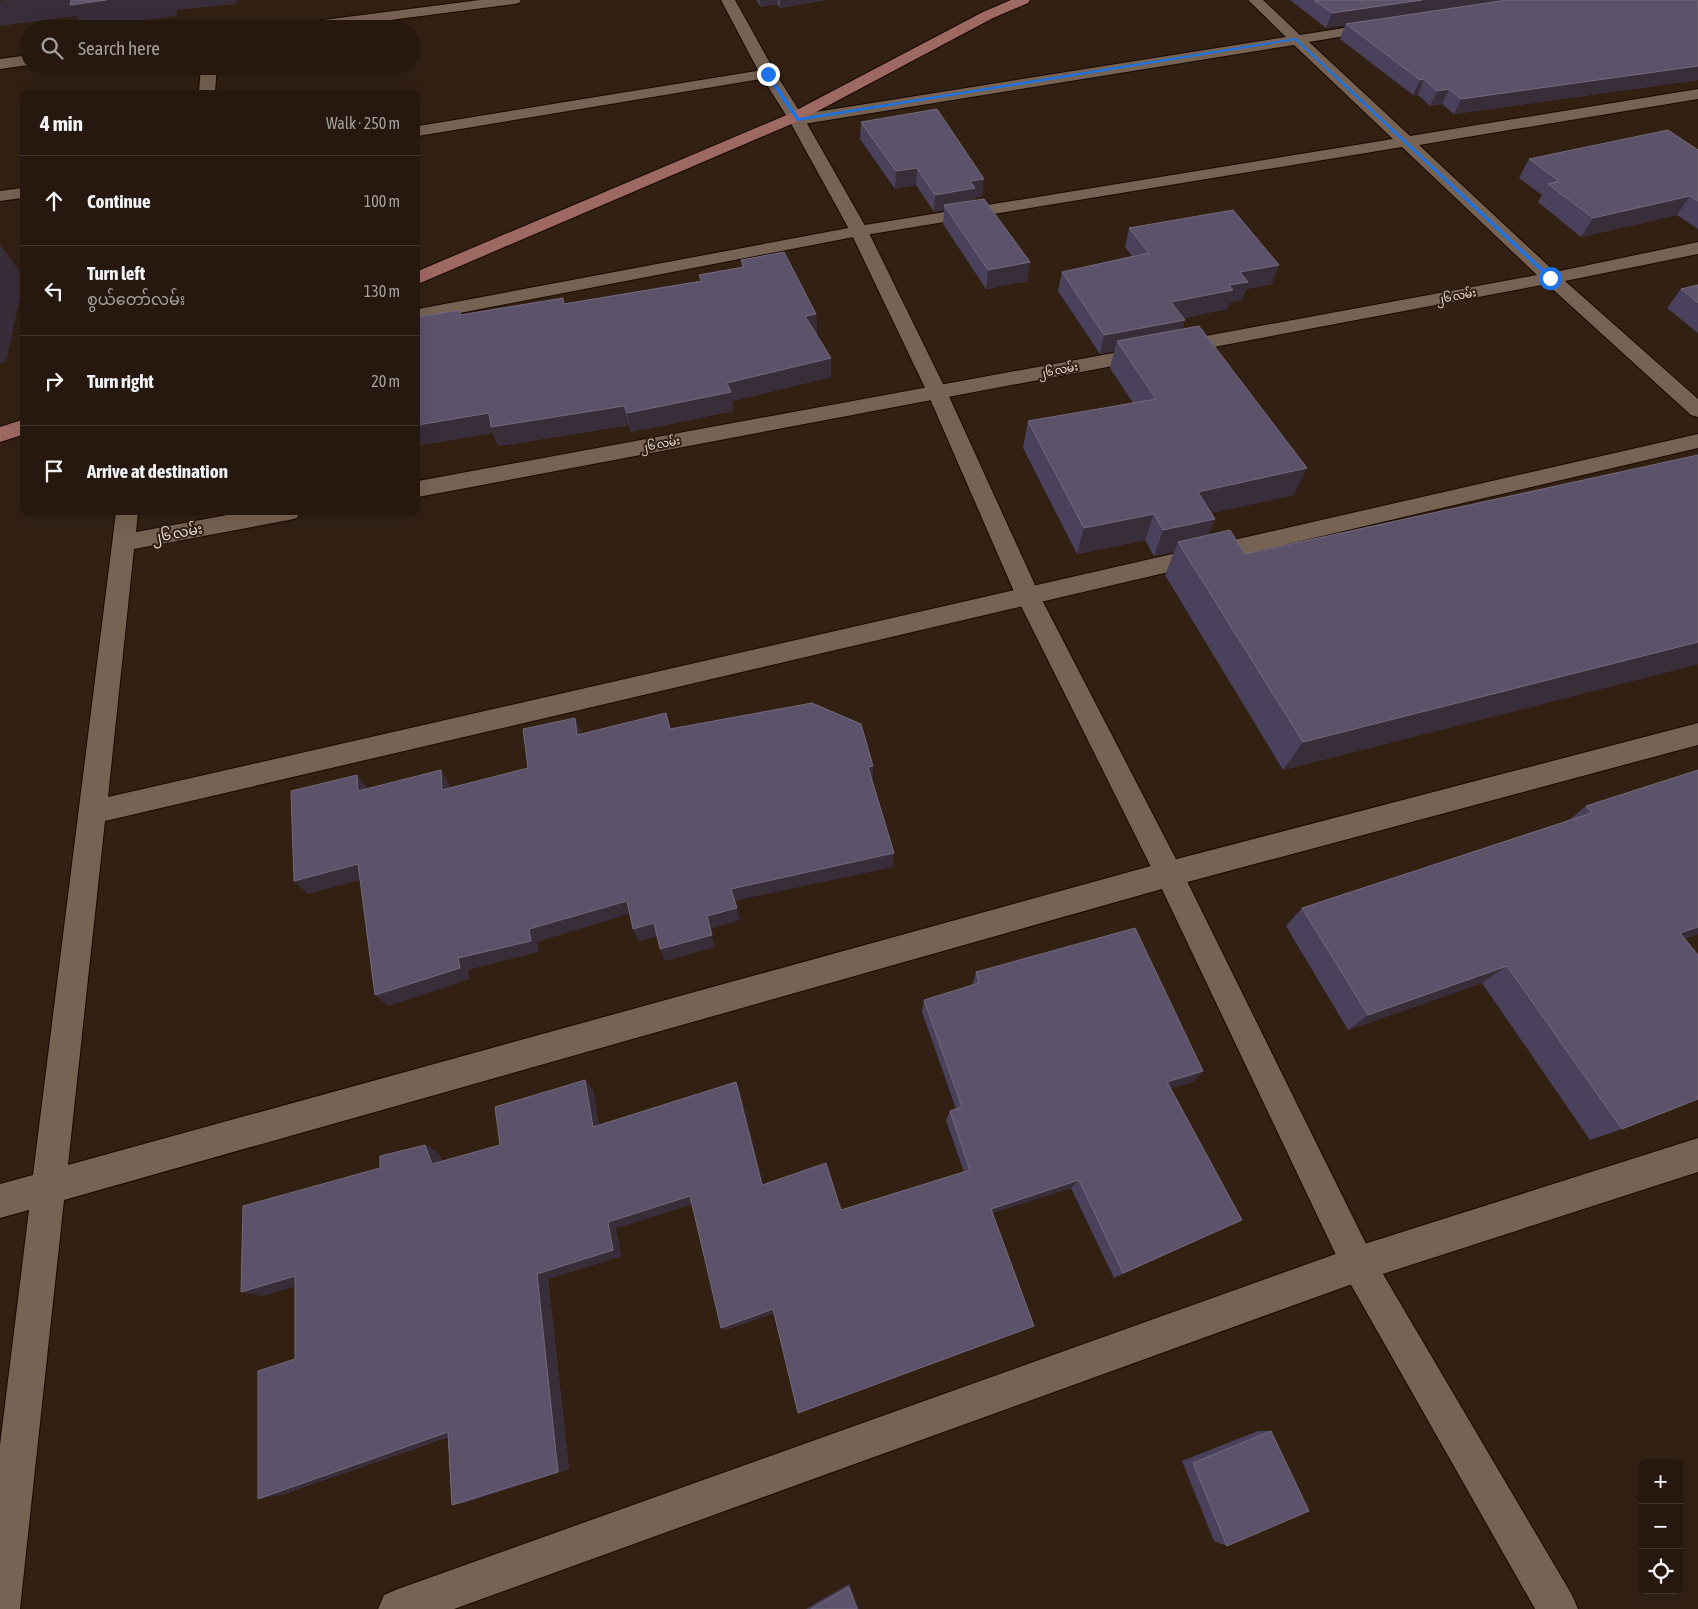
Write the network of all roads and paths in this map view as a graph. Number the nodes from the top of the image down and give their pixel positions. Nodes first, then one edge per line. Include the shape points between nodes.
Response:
1 (514, 0) edge
2 (728, 0) edge
3 (1023, 0) edge
4 (1255, 0) edge
5 (355, 20) edge
6 (1394, 24) edge
7 (1296, 39) junction
8 (20, 61) edge
9 (0, 64) edge
10 (768, 74) junction
11 (208, 75) edge
12 (207, 90) edge
13 (1698, 94) edge
14 (796, 118) junction
15 (420, 131) edge
16 (1405, 142) junction
17 (20, 193) edge
18 (0, 196) edge
19 (859, 231) junction
20 (1698, 248) edge
21 (420, 277) edge
22 (1550, 278) junction
23 (420, 315) edge
24 (937, 392) junction
25 (1698, 410) edge
26 (20, 428) edge
27 (0, 436) edge
28 (1698, 441) edge
29 (420, 489) edge
30 (127, 515) edge
31 (273, 515) edge
32 (124, 543) junction
33 (1028, 596) junction
34 (1698, 734) edge
35 (93, 812) junction
36 (1170, 874) junction
37 (1698, 1155) edge
38 (50, 1188) junction
39 (0, 1201) edge
40 (1358, 1264) junction
41 (0, 1609) edge
42 (398, 1609) edge
43 (1558, 1609) edge

1 - 5 street
2 - 10 street
3 - 14 main road via 988,15
4 - 7 street
6 - 7 street
7 - 14 street
7 - 16 street
8 - 9 street
10 - 14 street
10 - 15 street
11 - 12 street
13 - 16 street
14 - 19 street
14 - 21 main road
16 - 19 street
16 - 22 street
17 - 18 street
19 - 23 street
19 - 24 street
20 - 22 street, ၂၆ လမ်း
22 - 24 street, ၂၆ လမ်း
22 - 25 street
24 - 29 street, ၂၆ လမ်း
24 - 33 street
26 - 27 main road
28 - 33 street
30 - 32 street
31 - 32 street, ၂၆ လမ်း
32 - 35 street
33 - 35 street
33 - 36 street
34 - 36 street
35 - 38 street
36 - 38 street
36 - 40 street
37 - 40 street
38 - 39 street
38 - 41 street
40 - 42 street
40 - 43 street

